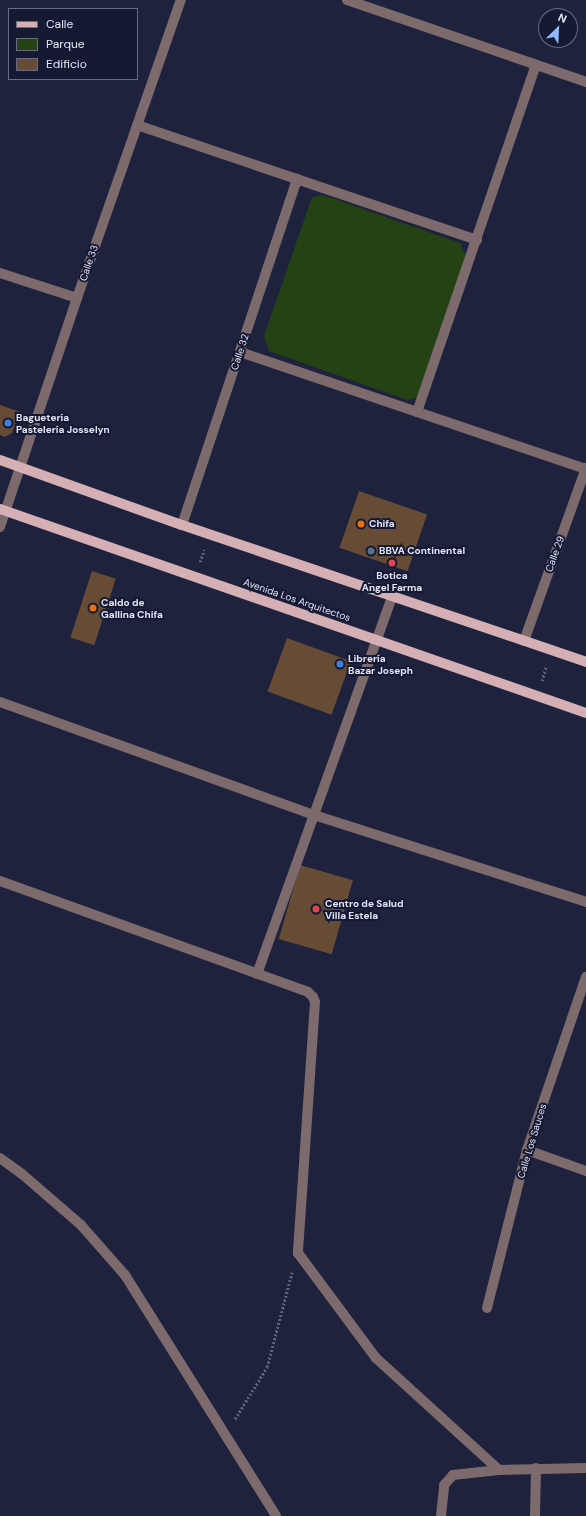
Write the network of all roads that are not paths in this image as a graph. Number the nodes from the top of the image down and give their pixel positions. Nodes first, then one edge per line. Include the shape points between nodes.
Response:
1 (181, 0) edge
2 (347, 0) edge
3 (365, 3) edge
4 (536, 65) junction
5 (586, 82) edge
6 (137, 125) junction
7 (297, 179) junction
8 (477, 240) junction
9 (0, 273) edge
10 (77, 298) junction
11 (240, 352) junction
12 (417, 412) junction
13 (0, 460) edge
14 (19, 467) junction
15 (586, 468) edge
16 (3, 510) edge
17 (182, 525) junction
18 (0, 527) edge
19 (392, 596) junction
20 (376, 640) junction
21 (524, 641) junction
22 (586, 662) edge
23 (0, 702) edge
24 (586, 713) edge
25 (314, 815) junction
26 (0, 881) edge
27 (586, 902) edge
28 (258, 974) junction
29 (586, 977) edge
30 (527, 1150) junction
31 (0, 1158) edge
32 (586, 1171) edge
33 (487, 1308) dead end
34 (536, 1468) junction
35 (586, 1468) edge
36 (498, 1470) junction
37 (276, 1516) edge
38 (441, 1516) edge
39 (535, 1516) edge

1 - 6 street, Calle 33
2 - 3 street
3 - 4 street
4 - 5 street
4 - 8 street
6 - 7 street
6 - 10 street, Calle 33
7 - 8 street
7 - 11 street, Calle 32
8 - 12 street
9 - 10 street
10 - 14 street, Calle 33
11 - 12 street
11 - 17 street, Calle 32
12 - 15 street
13 - 14 main road
14 - 16 street, Calle 33
14 - 17 main road
15 - 21 street, Calle 29
16 - 18 street, Calle 33
16 - 20 main road, Avenida Los Arquitectos
17 - 19 main road
19 - 20 street
19 - 21 main road
20 - 24 main road, Avenida Los Arquitectos
20 - 25 street
21 - 22 main road
23 - 25 street
25 - 27 street
25 - 28 street
26 - 28 street
28 - 36 street via 308,992 315,1002 298,1253 376,1358
29 - 30 street, Calle Los Sauces
30 - 32 street
30 - 33 street, Calle Los Sauces
31 - 37 street via 81,1225 125,1275
34 - 35 street
34 - 36 street
34 - 39 street
36 - 38 street via 453,1475 444,1486

